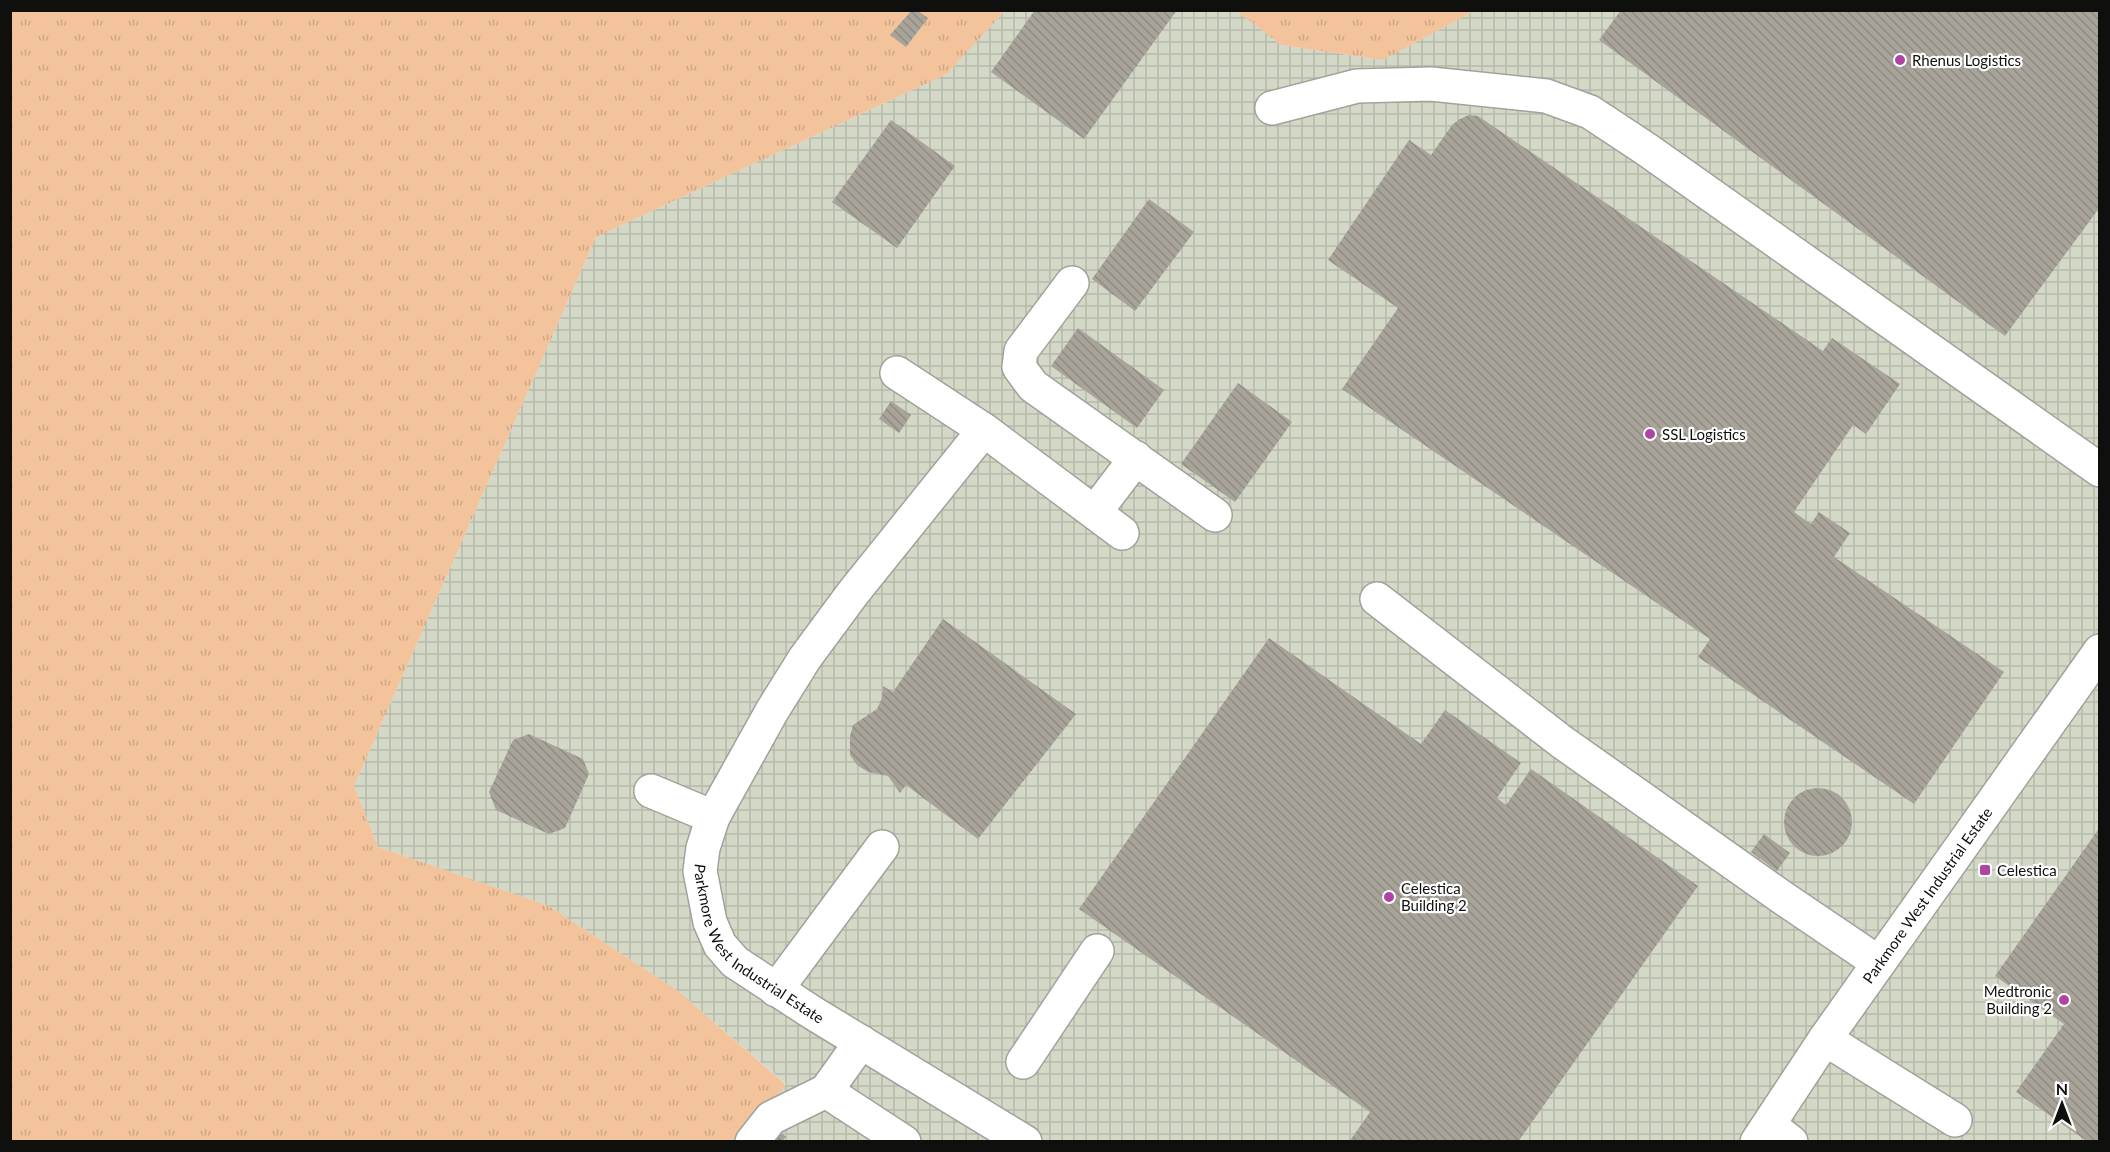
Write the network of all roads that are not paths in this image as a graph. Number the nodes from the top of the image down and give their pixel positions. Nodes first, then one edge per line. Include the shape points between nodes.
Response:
1 (1272, 108) dead end
2 (1072, 283) dead end
3 (897, 373) dead end
4 (984, 430) junction
5 (1136, 458) junction
6 (2100, 470) edge
7 (1095, 512) junction
8 (1215, 515) dead end
9 (1122, 533) dead end
10 (1377, 599) dead end
11 (2100, 651) edge
12 (651, 791) dead end
13 (713, 817) junction
14 (882, 847) dead end
15 (1097, 951) dead end
16 (1880, 963) junction
17 (776, 990) junction
18 (1826, 1039) junction
19 (861, 1042) junction
20 (1023, 1062) dead end
21 (826, 1091) junction
22 (1955, 1120) dead end
23 (1772, 1136) edge
24 (752, 1142) edge
25 (904, 1142) edge
26 (1024, 1142) edge

1 - 6 street via 1357,86 1431,84 1545,96 1590,112
2 - 5 street via 1021,351 1019,366 1033,386
3 - 4 street
4 - 7 street
4 - 13 street, Parkmore West Industrial Estate via 805,658
5 - 7 street
5 - 8 street
7 - 9 street
10 - 16 street via 1562,742
11 - 16 street, Parkmore West Industrial Estate
12 - 13 street
13 - 17 street, Parkmore West Industrial Estate via 700,871 710,922 720,945 735,962
14 - 17 street
15 - 20 street
16 - 18 street, Parkmore West Industrial Estate
17 - 19 street, Parkmore West Industrial Estate
18 - 22 street
18 - 23 street, Parkmore West Industrial Estate
19 - 21 street
19 - 26 street, Parkmore West Industrial Estate
21 - 24 street via 771,1118
21 - 25 street

